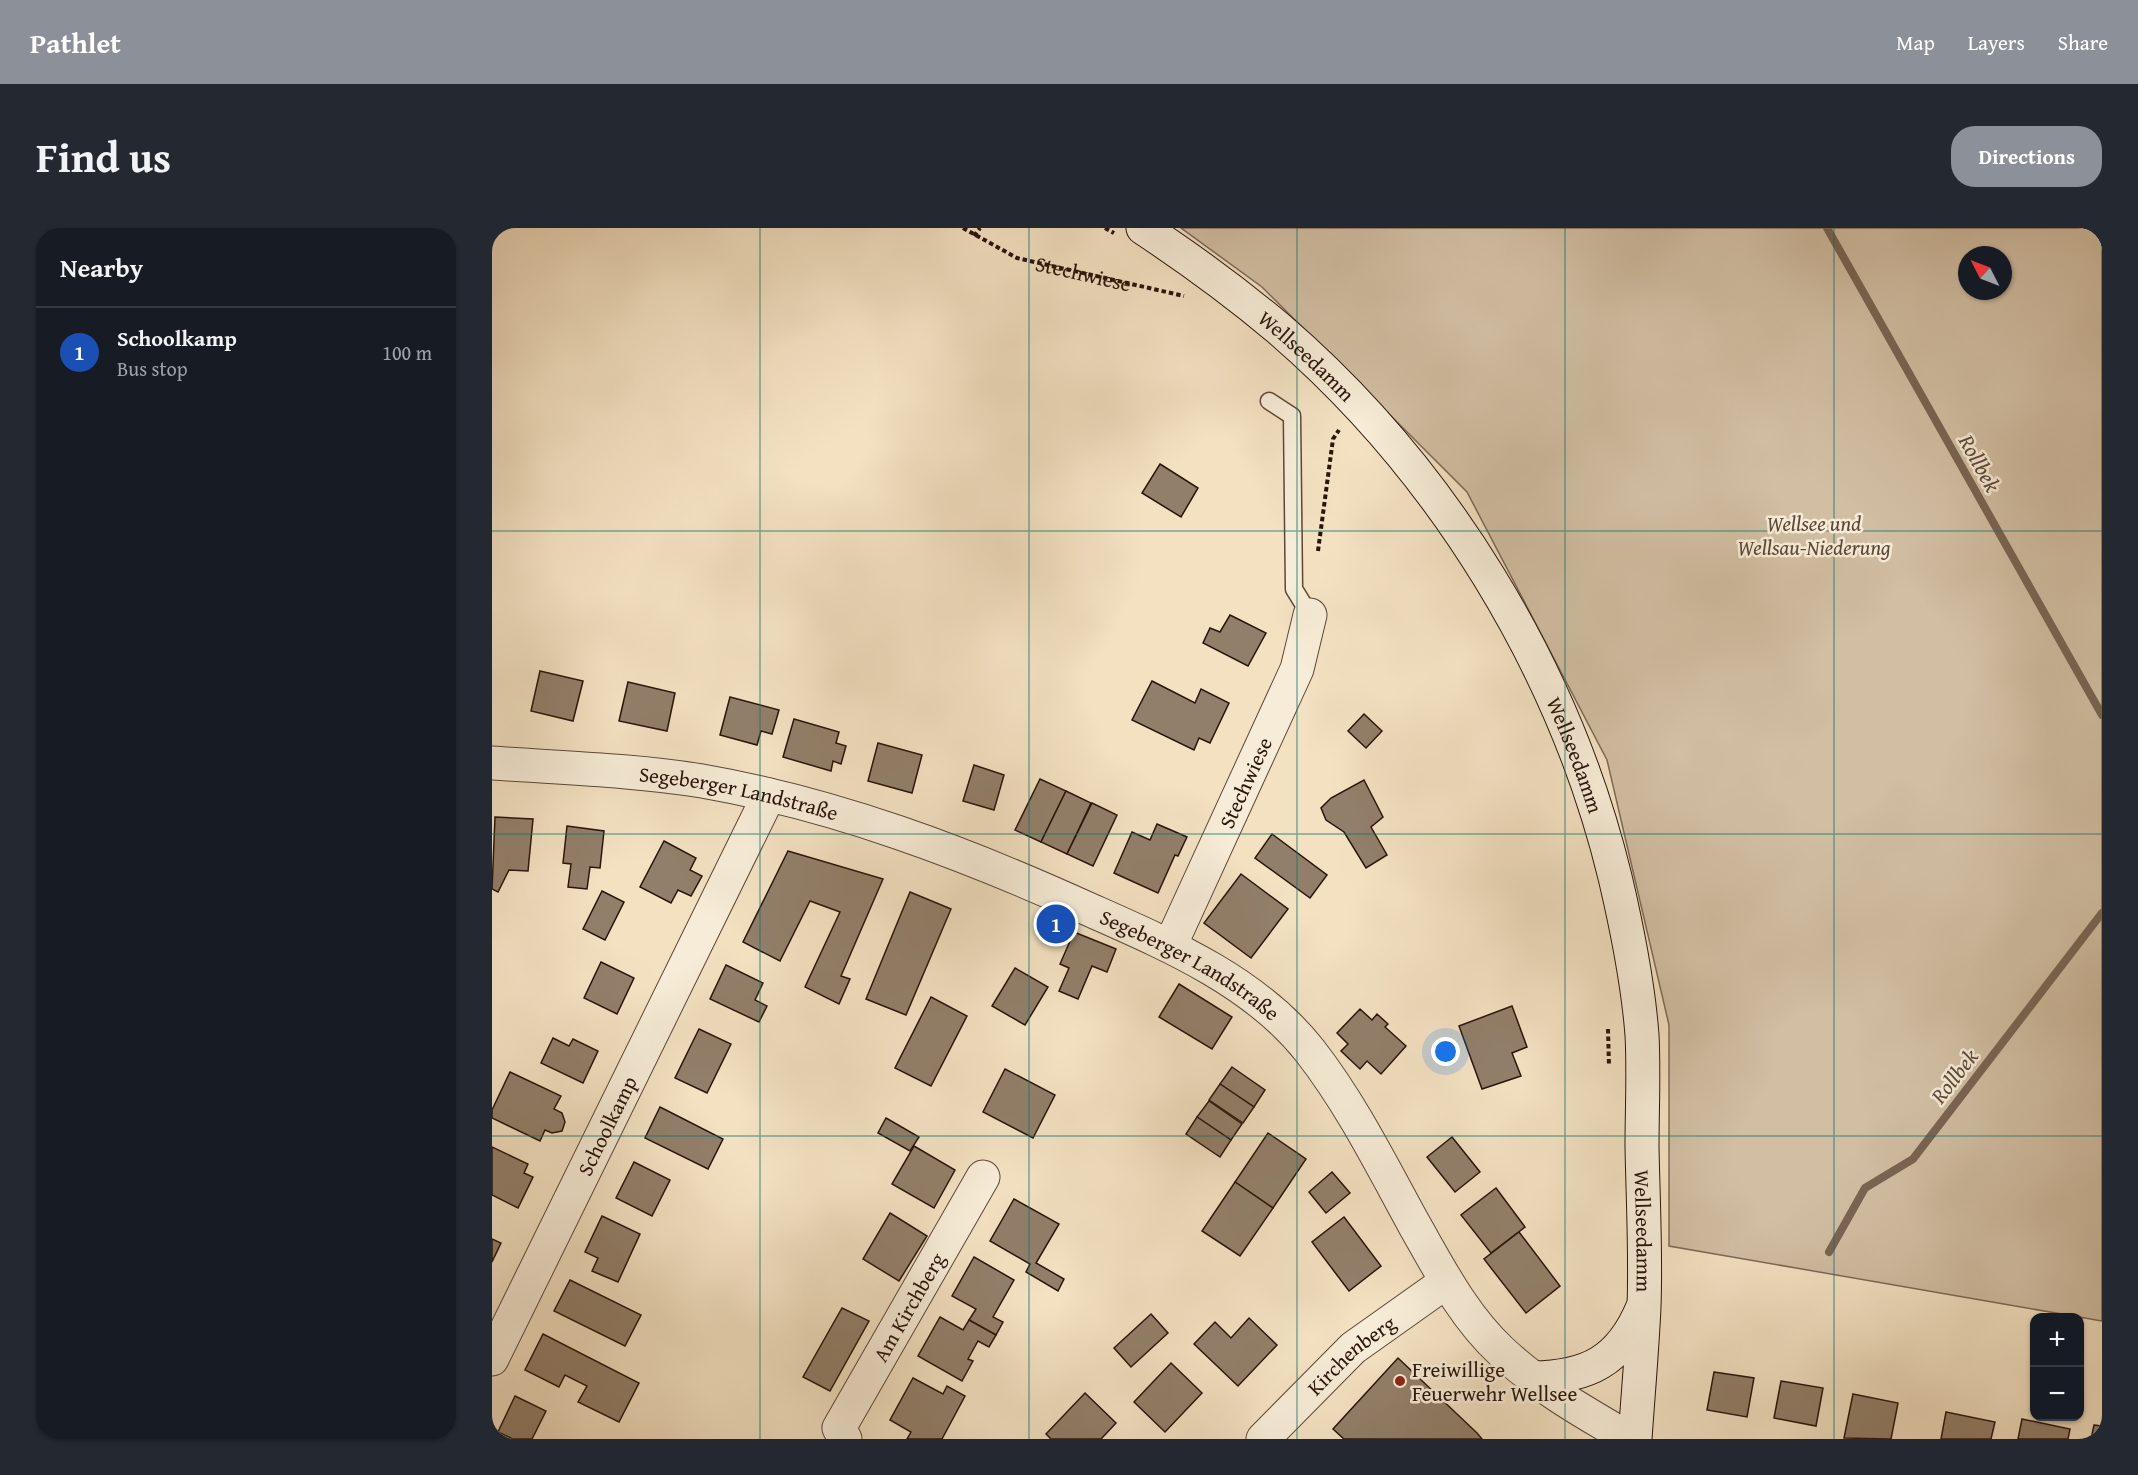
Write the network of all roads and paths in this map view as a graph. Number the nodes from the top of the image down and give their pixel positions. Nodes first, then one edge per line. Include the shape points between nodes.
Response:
1 (963, 228) edge
2 (980, 228) edge
3 (1105, 228) edge
4 (1132, 233) edge
5 (974, 236) junction
6 (1190, 297) dead end
7 (1269, 401) dead end
8 (1344, 423) dead end
9 (1317, 558) dead end
10 (1310, 615) joint
11 (492, 763) edge
12 (769, 795) junction
13 (1170, 946) junction
14 (1608, 1025) dead end
15 (1610, 1070) dead end
16 (982, 1176) dead end
17 (1446, 1282) junction
18 (1644, 1304) junction
19 (492, 1359) edge
20 (1533, 1378) junction
21 (845, 1439) edge
22 (1263, 1439) edge
23 (1630, 1439) edge
24 (1635, 1439) edge

1 - 5 path, Stechwiese
2 - 5 path
3 - 4 path
4 - 18 street, Wellseedamm via 1190,259 1278,328 1387,438 1437,500 1480,564 1565,719 1600,817 1636,989 1642,1036
5 - 6 path, Stechwiese via 1017,258
7 - 10 lane, Stechwiese via 1292,416 1294,589
8 - 9 path via 1333,439
10 - 13 street, Stechwiese via 1298,669
11 - 12 street, Segeberger Landstraße via 635,773
12 - 13 street, Segeberger Landstraße via 839,813 1011,874
12 - 19 street, Schoolkamp
13 - 17 street, Segeberger Landstraße via 1262,1003 1308,1048 1350,1107
14 - 15 path
16 - 21 street, Am Kirchberg via 839,1428
17 - 20 street, Segeberger Landstraße via 1501,1351
17 - 22 street, Kirchenberg via 1353,1348
18 - 20 street via 1635,1327 1621,1345 1594,1367 1575,1375
18 - 24 street, Wellseedamm
20 - 23 street, Segeberger Landstraße

